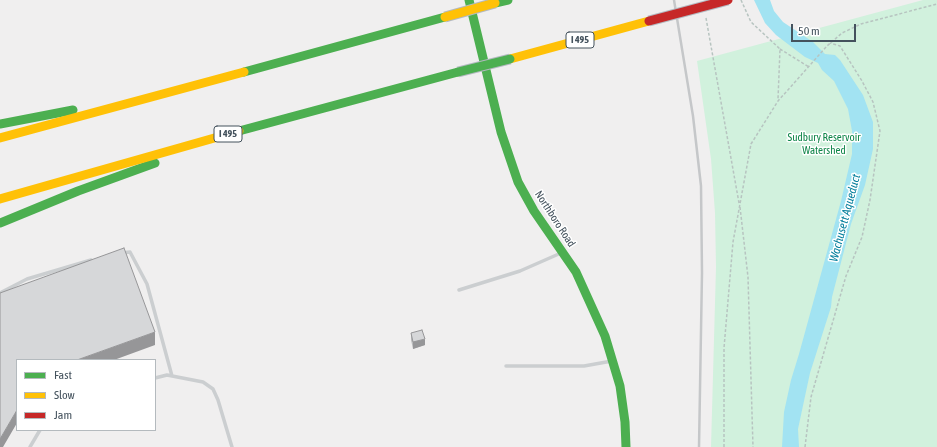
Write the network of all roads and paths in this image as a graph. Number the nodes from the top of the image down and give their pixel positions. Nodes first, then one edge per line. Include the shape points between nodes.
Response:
1 (469, 0) edge
2 (508, 0) edge
3 (728, 0) edge
4 (741, 0) edge
5 (937, 4) edge
6 (705, 16) dead end
7 (830, 43) junction
8 (780, 49) junction
9 (810, 67) junction
10 (181, 89) junction
11 (778, 100) junction
12 (277, 120) junction
13 (0, 124) edge
14 (0, 138) edge
15 (0, 199) edge
16 (739, 204) junction
17 (0, 223) edge
18 (118, 253) edge
19 (562, 253) junction
20 (98, 258) edge
21 (459, 290) dead end
22 (0, 293) edge
23 (613, 360) junction
24 (506, 366) dead end
25 (172, 376) junction
26 (156, 378) edge
27 (39, 431) edge
28 (30, 447) edge
29 (232, 447) edge
30 (626, 447) edge
31 (724, 447) edge
32 (753, 447) edge
33 (805, 447) edge

1 - 19 main road, Northboro Road via 509,158 523,192
2 - 10 main road, bridge
3 - 12 main road, I 495, bridge
4 - 8 path via 751,22
5 - 7 path via 856,26
6 - 16 path
7 - 9 path
7 - 33 path via 840,46 862,81 873,102 880,131 862,237 846,276 811,397
8 - 9 path
8 - 11 path
9 - 11 path
10 - 13 main road
10 - 14 main road
11 - 16 path via 751,144
12 - 15 main road, I 495
12 - 17 main road via 100,183
16 - 31 path via 733,242 724,348
16 - 32 path via 748,277
18 - 25 lane via 130,252 146,284
19 - 21 lane via 520,271
19 - 23 main road, Northboro Road via 587,293
20 - 22 lane via 27,279
23 - 24 lane via 584,366
23 - 30 main road, Northboro Road via 623,404
25 - 26 lane
25 - 29 lane via 203,382 212,389 218,400
27 - 28 lane

